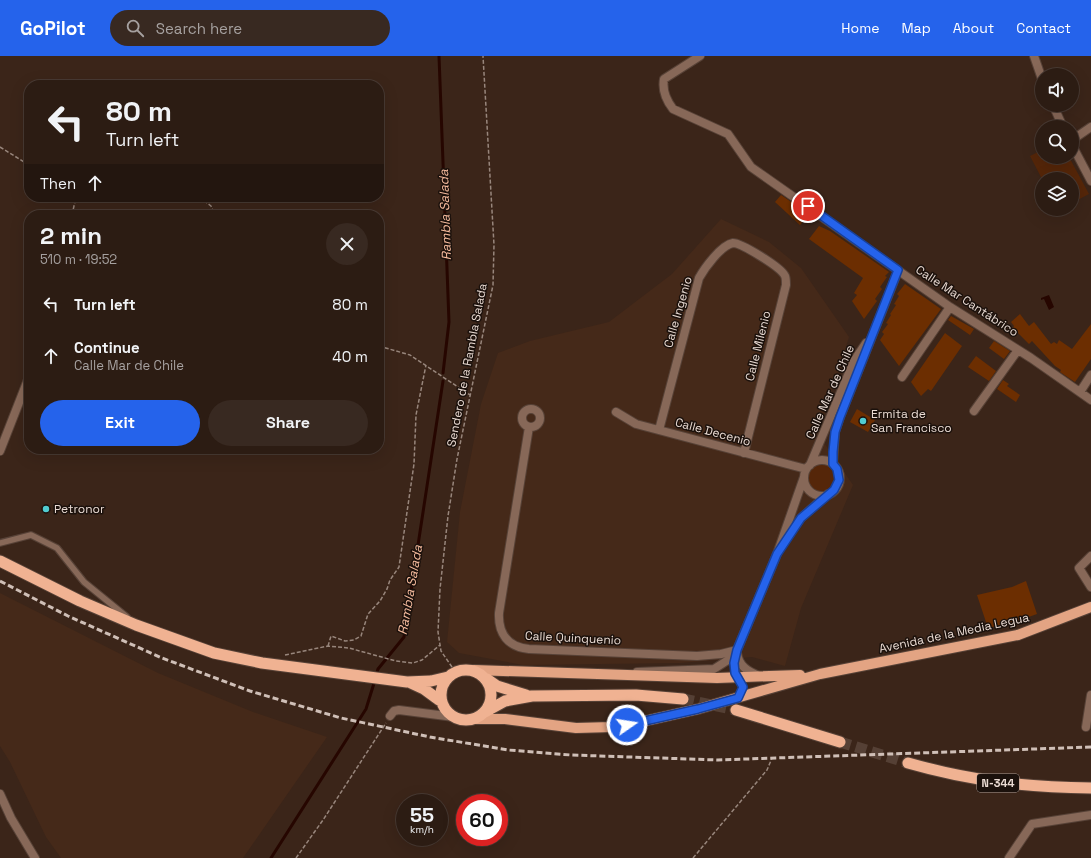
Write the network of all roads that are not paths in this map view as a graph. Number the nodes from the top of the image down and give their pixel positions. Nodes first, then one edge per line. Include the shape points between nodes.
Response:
1 (700, 56) edge
2 (1034, 56) edge
3 (1038, 68) edge
4 (1091, 127) edge
5 (1079, 135) edge
6 (1079, 158) edge
7 (1091, 181) edge
8 (759, 256) joint
9 (898, 270) junction
10 (950, 307) junction
11 (874, 331) junction
12 (1018, 350) junction
13 (1091, 376) edge
14 (902, 377) dead end
15 (24, 390) edge
16 (1080, 392) junction
17 (1091, 400) edge
18 (974, 411) dead end
19 (616, 412) dead end
20 (529, 427) dead end
21 (659, 430) junction
22 (0, 451) edge
23 (744, 453) junction
24 (833, 464) junction
25 (807, 470) junction
26 (829, 494) junction
27 (0, 543) edge
28 (777, 554) junction
29 (1091, 556) edge
30 (0, 561) edge
31 (1091, 587) edge
32 (1091, 607) edge
33 (136, 625) junction
34 (737, 650) junction
35 (474, 670) junction
36 (452, 674) junction
37 (606, 674) junction
38 (820, 674) junction
39 (763, 677) junction
40 (486, 678) junction
41 (738, 678) junction
42 (407, 682) junction
43 (1091, 695) edge
44 (532, 696) junction
45 (738, 698) junction
46 (683, 699) tunnel mouth
47 (441, 701) junction
48 (736, 710) tunnel mouth
49 (484, 712) junction
50 (431, 713) junction
51 (390, 716) road end
52 (454, 717) junction
53 (472, 720) junction
54 (1086, 727) dead end
55 (840, 742) tunnel mouth
56 (908, 763) tunnel mouth
57 (1091, 788) edge
58 (0, 794) edge
59 (1091, 815) edge
60 (34, 858) edge
61 (1009, 858) edge

1 - 9 street, Calle Mar Cantábrico via 664,78 663,87 668,103 673,109 728,134 751,167
2 - 3 street
4 - 5 street
6 - 7 street
8 - 21 street, Calle Ingenio via 733,243 725,246 704,269 699,278
8 - 23 street, Calle Milenio via 778,268 784,275 786,285
9 - 10 street, Calle Mar Cantábrico
9 - 11 street, Calle Mar de Chile
10 - 12 street, Calle Mar Cantábrico
10 - 14 street
11 - 24 street, Calle Mar de Chile via 835,432
11 - 25 street, Calle Mar de Chile via 854,361
12 - 16 street, Calle Mar Cantábrico
12 - 18 street
13 - 16 street
15 - 22 street
16 - 17 street, Calle Mar Cantábrico
19 - 21 street, Calle Decenio via 636,424
20 - 34 street, Calle Quinquenio via 498,622 506,640 529,649 697,656
21 - 23 street, Calle Decenio
23 - 25 street, Calle Decenio
24 - 25 street via 818,460
24 - 26 street, Calle Mar de Chile via 839,480
25 - 26 street via 807,488 817,495
25 - 28 street, Calle Mar de Chile
26 - 28 street, Calle Mar de Chile via 801,518
27 - 33 lane via 31,536 57,548 84,582
28 - 34 street, Calle Mar de Chile
29 - 31 street via 1079,568
30 - 33 highway
32 - 38 main road, Avenida de la Media Legua via 1018,635
33 - 42 highway via 214,653 245,660
34 - 37 street via 714,669 664,669
34 - 39 street via 744,669
34 - 41 street via 734,663
35 - 36 highway via 462,670
35 - 37 main road
35 - 40 highway
36 - 42 highway via 431,681
36 - 47 highway via 441,689
37 - 41 main road
38 - 39 main road
38 - 45 main road
39 - 41 main road
40 - 44 highway via 504,688
40 - 49 highway via 492,695 490,705
41 - 45 main road via 743,690
42 - 47 highway via 424,689
43 - 54 street
44 - 46 highway via 636,695
44 - 49 highway via 505,701
45 - 53 main road via 612,728 576,728 505,719
47 - 50 street
47 - 52 highway
48 - 55 highway
49 - 53 highway
50 - 51 street via 397,710
50 - 52 street
52 - 53 highway
56 - 57 highway, N-344 via 999,784
58 - 60 street via 10,818
59 - 61 street via 1032,824

